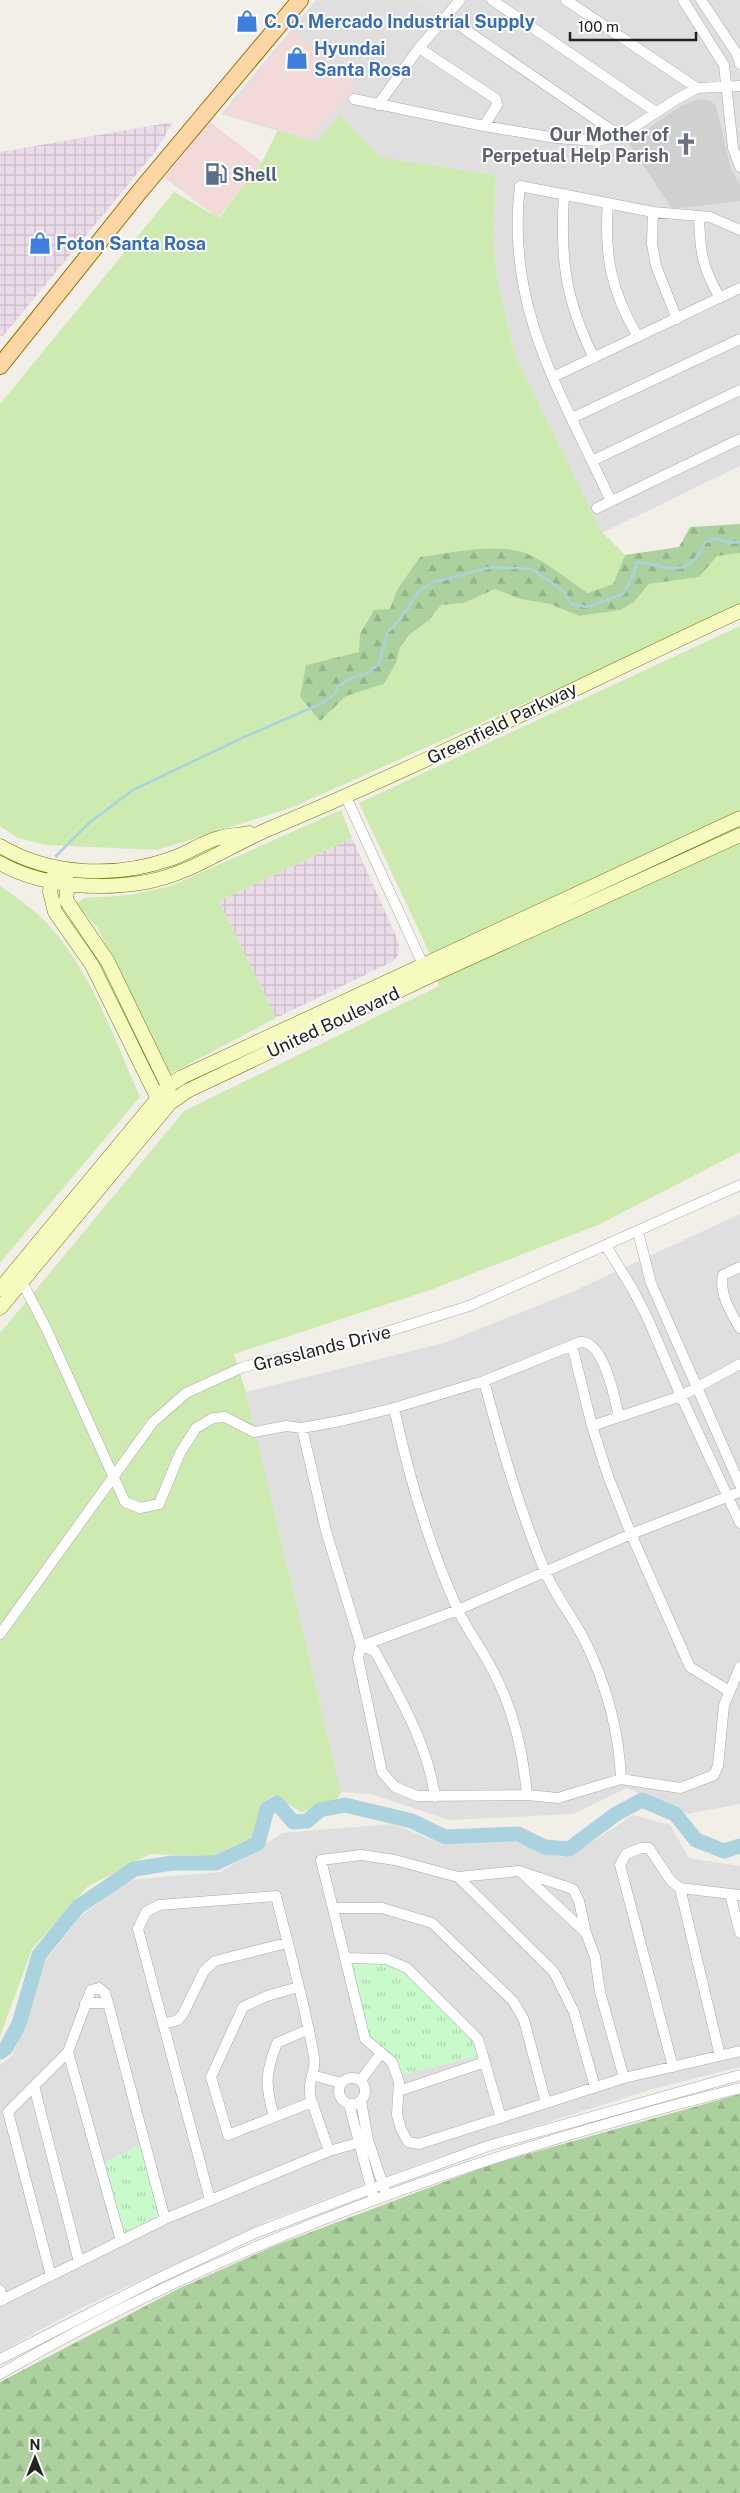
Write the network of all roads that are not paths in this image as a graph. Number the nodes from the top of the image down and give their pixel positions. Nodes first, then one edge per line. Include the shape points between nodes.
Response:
1 (300, 0) edge
2 (460, 0) edge
3 (492, 0) edge
4 (566, 0) edge
5 (683, 0) edge
6 (702, 0) edge
7 (447, 17) junction
8 (419, 48) junction
9 (738, 54) edge
10 (740, 64) edge
11 (726, 85) junction
12 (740, 86) edge
13 (698, 88) junction
14 (354, 99) dead end
15 (378, 105) junction
16 (656, 112) junction
17 (484, 126) junction
18 (620, 136) junction
19 (736, 147) edge
20 (740, 167) edge
21 (564, 194) junction
22 (608, 203) junction
23 (653, 212) junction
24 (699, 216) junction
25 (740, 230) edge
26 (740, 288) edge
27 (720, 298) junction
28 (676, 319) junction
29 (638, 337) junction
30 (740, 339) edge
31 (594, 358) junction
32 (0, 366) edge
33 (553, 377) junction
34 (740, 390) edge
35 (572, 418) junction
36 (740, 439) edge
37 (592, 461) junction
38 (611, 501) junction
39 (597, 508) dead end
40 (740, 611) edge
41 (346, 797) junction
42 (740, 818) edge
43 (263, 832) junction
44 (740, 835) edge
45 (0, 846) edge
46 (0, 863) edge
47 (60, 868) junction
48 (51, 880) junction
49 (68, 884) junction
50 (425, 971) junction
51 (168, 1086) junction
52 (157, 1097) junction
53 (170, 1103) junction
54 (740, 1185) edge
55 (638, 1232) junction
56 (606, 1246) junction
57 (739, 1270) edge
58 (19, 1276) junction
59 (0, 1289) edge
60 (0, 1308) edge
61 (740, 1328) edge
62 (572, 1345) junction
63 (740, 1364) edge
64 (484, 1381) junction
65 (698, 1388) junction
66 (681, 1396) junction
67 (394, 1408) junction
68 (620, 1417) junction
69 (592, 1426) junction
70 (302, 1428) junction
71 (113, 1477) junction
72 (740, 1484) edge
73 (740, 1492) edge
74 (728, 1497) junction
75 (740, 1523) edge
76 (631, 1534) junction
77 (545, 1571) junction
78 (458, 1610) junction
79 (0, 1634) edge
80 (361, 1646) junction
81 (740, 1668) edge
82 (729, 1692) junction
83 (622, 1779) junction
84 (527, 1795) junction
85 (435, 1797) junction
86 (519, 1871) junction
87 (458, 1877) junction
88 (680, 1888) junction
89 (735, 1894) edge
90 (333, 1908) junction
91 (740, 1933) edge
92 (586, 1934) junction
93 (287, 1943) junction
94 (345, 1958) junction
95 (298, 1987) junction
96 (163, 2024) junction
97 (309, 2029) junction
98 (740, 2051) edge
99 (68, 2052) junction
100 (381, 2053) junction
101 (720, 2056) junction
102 (485, 2062) junction
103 (673, 2067) junction
104 (312, 2075) junction
105 (740, 2075) edge
106 (624, 2078) junction
107 (361, 2080) junction
108 (341, 2083) junction
109 (34, 2086) junction
110 (595, 2087) junction
111 (740, 2088) edge
112 (399, 2091) junction
113 (361, 2101) junction
114 (312, 2102) junction
115 (546, 2103) junction
116 (349, 2104) junction
117 (274, 2117) junction
118 (500, 2118) junction
119 (364, 2141) junction
120 (329, 2151) junction
121 (383, 2184) junction
122 (372, 2188) junction
123 (387, 2196) junction
124 (210, 2200) junction
125 (375, 2200) junction
126 (165, 2219) junction
127 (120, 2241) junction
128 (79, 2262) junction
129 (51, 2276) junction
130 (1, 2297) edge
131 (0, 2359) edge
132 (0, 2374) edge

1 - 32 main road via 140,191
2 - 7 street
3 - 16 street
4 - 13 street
5 - 11 street via 724,65
6 - 9 street
7 - 8 street
7 - 18 street
8 - 15 street
8 - 17 street via 496,99 497,105
9 - 10 street
11 - 12 street
11 - 13 street
11 - 19 street
13 - 16 street
14 - 15 street
15 - 17 street
16 - 18 street
17 - 18 street via 577,140 598,141
19 - 20 street
21 - 22 street
21 - 31 street via 563,267 580,328
21 - 33 street via 520,186 516,216 519,270 526,307
22 - 23 street
22 - 29 street via 606,229 612,282 622,310
23 - 24 street
23 - 28 street via 652,244 656,266
24 - 25 street via 722,220
24 - 27 street via 706,274
26 - 27 street
27 - 28 street
28 - 29 street
29 - 31 street
30 - 35 street
31 - 33 street
33 - 35 street
34 - 37 street
35 - 37 street
36 - 38 street
37 - 38 street
38 - 39 street
40 - 41 main road, Greenfield Parkway
41 - 43 main road, Greenfield Parkway
41 - 50 street
42 - 50 main road, United Boulevard
43 - 47 main road, Greenfield Parkway via 218,838 144,868 118,871
43 - 49 main road, Greenfield Parkway via 179,873 147,882
44 - 50 main road, United Boulevard
45 - 47 main road, Greenfield Parkway via 28,860
46 - 48 main road, Greenfield Parkway via 23,874
47 - 48 main road
47 - 49 main road
48 - 49 main road, Greenfield Parkway
48 - 52 main road via 55,912 92,965
49 - 51 main road via 66,900 108,962
50 - 51 main road, United Boulevard
50 - 53 main road, United Boulevard via 187,1091
51 - 52 main road, United Boulevard
51 - 53 main road
52 - 53 main road
52 - 58 main road, United Boulevard
53 - 58 main road, United Boulevard
54 - 55 street, Grasslands Drive
55 - 56 street, Grasslands Drive
55 - 65 street via 651,1283
56 - 66 street via 644,1311
56 - 71 street, Grasslands Drive via 469,1306 354,1342 243,1367 186,1392 153,1422
57 - 61 street via 723,1275 721,1283 729,1310
58 - 59 main road, United Boulevard
58 - 60 main road, United Boulevard
58 - 71 street
62 - 64 street
62 - 68 street via 587,1342 596,1352 607,1373
62 - 69 street
63 - 65 street
64 - 67 street
64 - 77 street via 510,1478
65 - 66 street
65 - 72 street
66 - 68 street
66 - 74 street
67 - 70 street
67 - 78 street via 413,1490
68 - 69 street
69 - 76 street
70 - 71 street via 286,1426 254,1432 225,1417 213,1418 196,1428 180,1453 158,1504 140,1508 125,1502
70 - 80 street via 326,1531
71 - 79 street, Grasslands Drive
73 - 74 street
74 - 75 street
74 - 76 street
76 - 77 street
76 - 82 street via 690,1667
77 - 78 street
77 - 83 street via 585,1641 606,1691 619,1743
78 - 80 street
78 - 84 street via 494,1672 515,1724 524,1756
80 - 85 street via 375,1651 418,1732
80 - 85 street via 358,1658 382,1772 395,1787 417,1796
81 - 82 street
82 - 83 street via 724,1705 718,1766 714,1775 680,1788
83 - 84 street via 558,1798
84 - 85 street
86 - 87 street
86 - 92 street
86 - 92 street via 573,1889
87 - 90 street via 395,1860 361,1856 321,1860
87 - 110 street via 554,1972 574,2012
88 - 89 street
88 - 101 street
88 - 103 street via 671,1881 650,1848 626,1854 620,1865
89 - 91 street
90 - 94 street
90 - 115 street via 382,1908 432,1923 513,2001 524,2020
92 - 106 street via 595,1957 600,1992
93 - 95 street
93 - 96 street via 215,1961 204,1971 183,2014 178,2020
93 - 96 street via 276,1896 160,1905 146,1912 138,1929
94 - 100 street via 364,2039
94 - 102 street via 386,1959 407,1968 478,2039
95 - 97 street
95 - 117 street via 242,2007 211,2076 228,2135
96 - 124 street
97 - 104 street via 315,2061
97 - 117 street via 277,2042 268,2066 267,2091
98 - 101 street
99 - 109 street
99 - 126 street via 91,1990 99,1988 105,1993 108,2003
99 - 127 street
100 - 107 street
100 - 112 street via 392,2062
101 - 103 street
102 - 112 street
102 - 118 street
103 - 106 street
104 - 108 street
104 - 114 street via 308,2089
105 - 121 street via 488,2146
106 - 110 street
107 - 108 street via 353,2077
107 - 113 street via 366,2091
108 - 116 street via 340,2095
109 - 128 street
109 - 129 street via 8,2112
110 - 115 street
111 - 123 street via 492,2158
112 - 118 street via 397,2115 400,2129 408,2142 419,2144
113 - 116 street
113 - 119 street
114 - 117 street
114 - 120 street
115 - 118 street
116 - 119 street
119 - 120 street
119 - 121 street
119 - 122 street
120 - 124 street
121 - 122 street
121 - 123 street
122 - 125 street
122 - 131 street via 255,2233
123 - 125 street
124 - 126 street
125 - 132 street via 260,2244 158,2290
126 - 127 street
127 - 128 street
128 - 129 street
129 - 130 street

